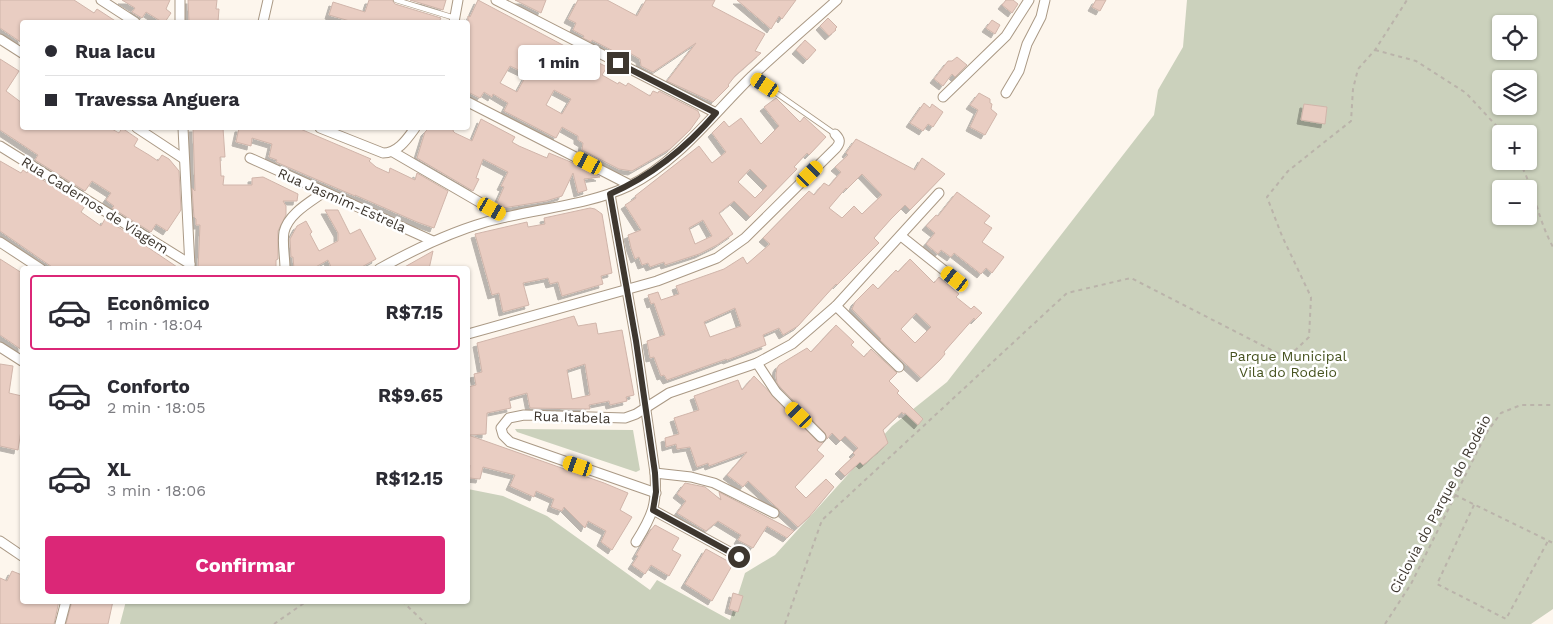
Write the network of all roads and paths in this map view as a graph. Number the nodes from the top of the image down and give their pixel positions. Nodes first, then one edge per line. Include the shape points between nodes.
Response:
1 (101, 0) edge
2 (180, 0) edge
3 (268, 0) edge
4 (396, 0) edge
5 (458, 0) edge
6 (496, 0) edge
7 (837, 0) edge
8 (1029, 0) edge
9 (1045, 0) edge
10 (1407, 0) edge
11 (131, 20) edge
12 (180, 20) edge
13 (263, 20) edge
14 (455, 20) edge
15 (0, 38) edge
16 (1374, 50) junction
17 (20, 52) edge
18 (752, 76) junction
19 (1006, 93) dead end
20 (943, 98) dead end
21 (470, 103) edge
22 (716, 113) junction
23 (1496, 125) edge
24 (140, 130) edge
25 (183, 130) edge
26 (325, 130) edge
27 (413, 130) edge
28 (836, 134) joint
29 (0, 146) edge
30 (394, 152) junction
31 (250, 158) dead end
32 (184, 159) junction
33 (1524, 170) edge
34 (630, 185) junction
35 (324, 192) junction
36 (939, 193) dead end
37 (610, 194) junction
38 (505, 218) junction
39 (901, 236) junction
40 (433, 241) junction
41 (0, 242) edge
42 (1553, 247) edge
43 (36, 266) edge
44 (190, 266) edge
45 (285, 266) edge
46 (385, 266) edge
47 (955, 279) dead end
48 (627, 290) junction
49 (836, 306) junction
50 (470, 333) edge
51 (0, 347) edge
52 (20, 360) edge
53 (757, 363) junction
54 (899, 367) dead end
55 (1553, 405) edge
56 (645, 409) junction
57 (821, 437) dead end
58 (655, 473) junction
59 (656, 492) junction
60 (1455, 495) junction
61 (1474, 504) junction
62 (653, 510) junction
63 (774, 513) dead end
64 (1548, 541) junction
65 (636, 542) dead end
66 (1553, 543) edge
67 (1, 544) edge
68 (20, 555) edge
69 (739, 557) dead end
70 (65, 604) edge
71 (303, 604) edge
72 (405, 604) edge
73 (60, 624) edge
74 (274, 624) edge
75 (426, 624) edge
76 (785, 624) edge
77 (1384, 624) edge

1 - 11 street
2 - 12 street
3 - 13 street
4 - 14 lane
5 - 14 street
6 - 22 street
7 - 18 street
8 - 20 street via 1006,36
9 - 19 street via 1019,72
10 - 16 path
15 - 17 street
16 - 23 path via 1416,61 1466,93
16 - 76 path via 1358,69 1351,121 1288,171 1267,197 1310,297 1309,337 1287,358 1131,278 1067,293 822,520
18 - 22 street
18 - 28 lane
21 - 34 street
22 - 34 street via 678,152
24 - 32 street
25 - 32 street
26 - 30 street via 378,152
27 - 30 street
28 - 48 street via 840,142 836,148 731,250 718,258
29 - 44 street, Rua Cadernos de Viagem
30 - 38 street
31 - 35 street, Rua Jasmim-Estrela
32 - 44 street
33 - 42 path
34 - 37 street
35 - 40 street, Rua Jasmim-Estrela
35 - 45 street via 292,217 287,225 284,232
36 - 39 street, Rua Itabela
37 - 38 street
37 - 48 street
38 - 40 street
39 - 47 street
39 - 49 street, Rua Itabela
40 - 46 street
41 - 43 street
48 - 50 street
48 - 56 street
49 - 53 street, Rua Itabela via 792,344
49 - 54 street
51 - 52 street
53 - 56 street, Rua Itabela via 669,393
53 - 57 street via 776,392
55 - 60 path, Ciclovia do Parque do Rodeio via 1521,406 1501,413 1487,432
56 - 58 street
56 - 59 street, Rua Itabela via 625,418 612,419 524,415 509,418 501,432 505,439 516,445
58 - 59 street
58 - 63 street via 714,482
59 - 62 street
60 - 61 path
60 - 77 path, Ciclovia do Parque do Rodeio via 1411,584
61 - 64 path
61 - 64 path via 1437,584 1506,619
62 - 65 street
62 - 69 street
64 - 66 path
67 - 68 street
70 - 73 street
71 - 74 path
72 - 75 path

